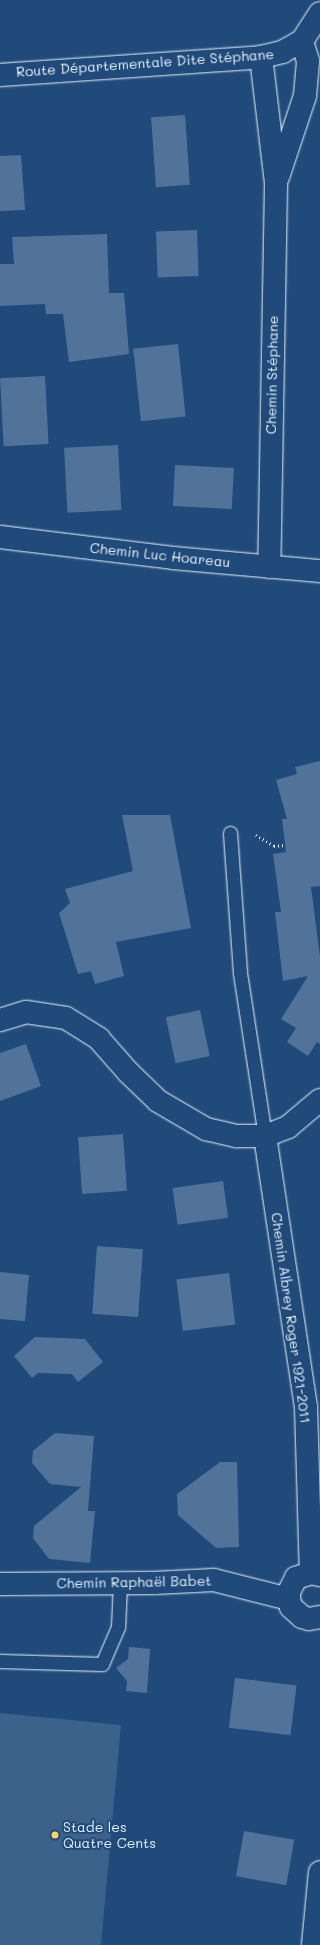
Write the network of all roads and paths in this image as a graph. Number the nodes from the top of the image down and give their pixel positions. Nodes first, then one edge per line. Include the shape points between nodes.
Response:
1 (320, 13) edge
2 (302, 41) junction
3 (261, 57) junction
4 (0, 74) edge
5 (276, 183) junction
6 (0, 538) edge
7 (269, 567) junction
8 (320, 571) edge
9 (230, 833) dead end
10 (256, 835) dead end
11 (285, 845) dead end
12 (0, 1020) edge
13 (320, 1100) edge
14 (265, 1136) junction
15 (315, 1574) edge
16 (0, 1584) edge
17 (120, 1584) junction
18 (289, 1599) junction
19 (320, 1617) edge
20 (0, 1661) edge
21 (320, 1872) edge
22 (313, 1945) edge

1 - 2 street, Route Départementale Dite Stéphane
2 - 3 street, Route Départementale Dite Stéphane via 282,52
2 - 5 street, Chemin Stéphane via 308,61 305,96
3 - 4 street, Route Départementale Dite Stéphane
3 - 5 street, Chemin Stéphane
5 - 7 street, Chemin Stéphane
6 - 7 street, Chemin Luc Hoareau
7 - 8 street, Chemin Luc Hoareau
9 - 14 lane via 240,973
10 - 11 path via 274,846
12 - 14 street via 26,1012 66,1018 99,1039 158,1101 206,1129 238,1136
13 - 14 street via 288,1127
14 - 15 street, Chemin Albrey Roger 1921-2011 via 306,1407
15 - 18 street via 296,1578 289,1592
16 - 17 street, Chemin Raphaël Babet
17 - 18 street, Chemin Raphaël Babet via 214,1580
17 - 20 lane via 118,1627 102,1664
18 - 19 street via 291,1607 302,1617
21 - 22 street

